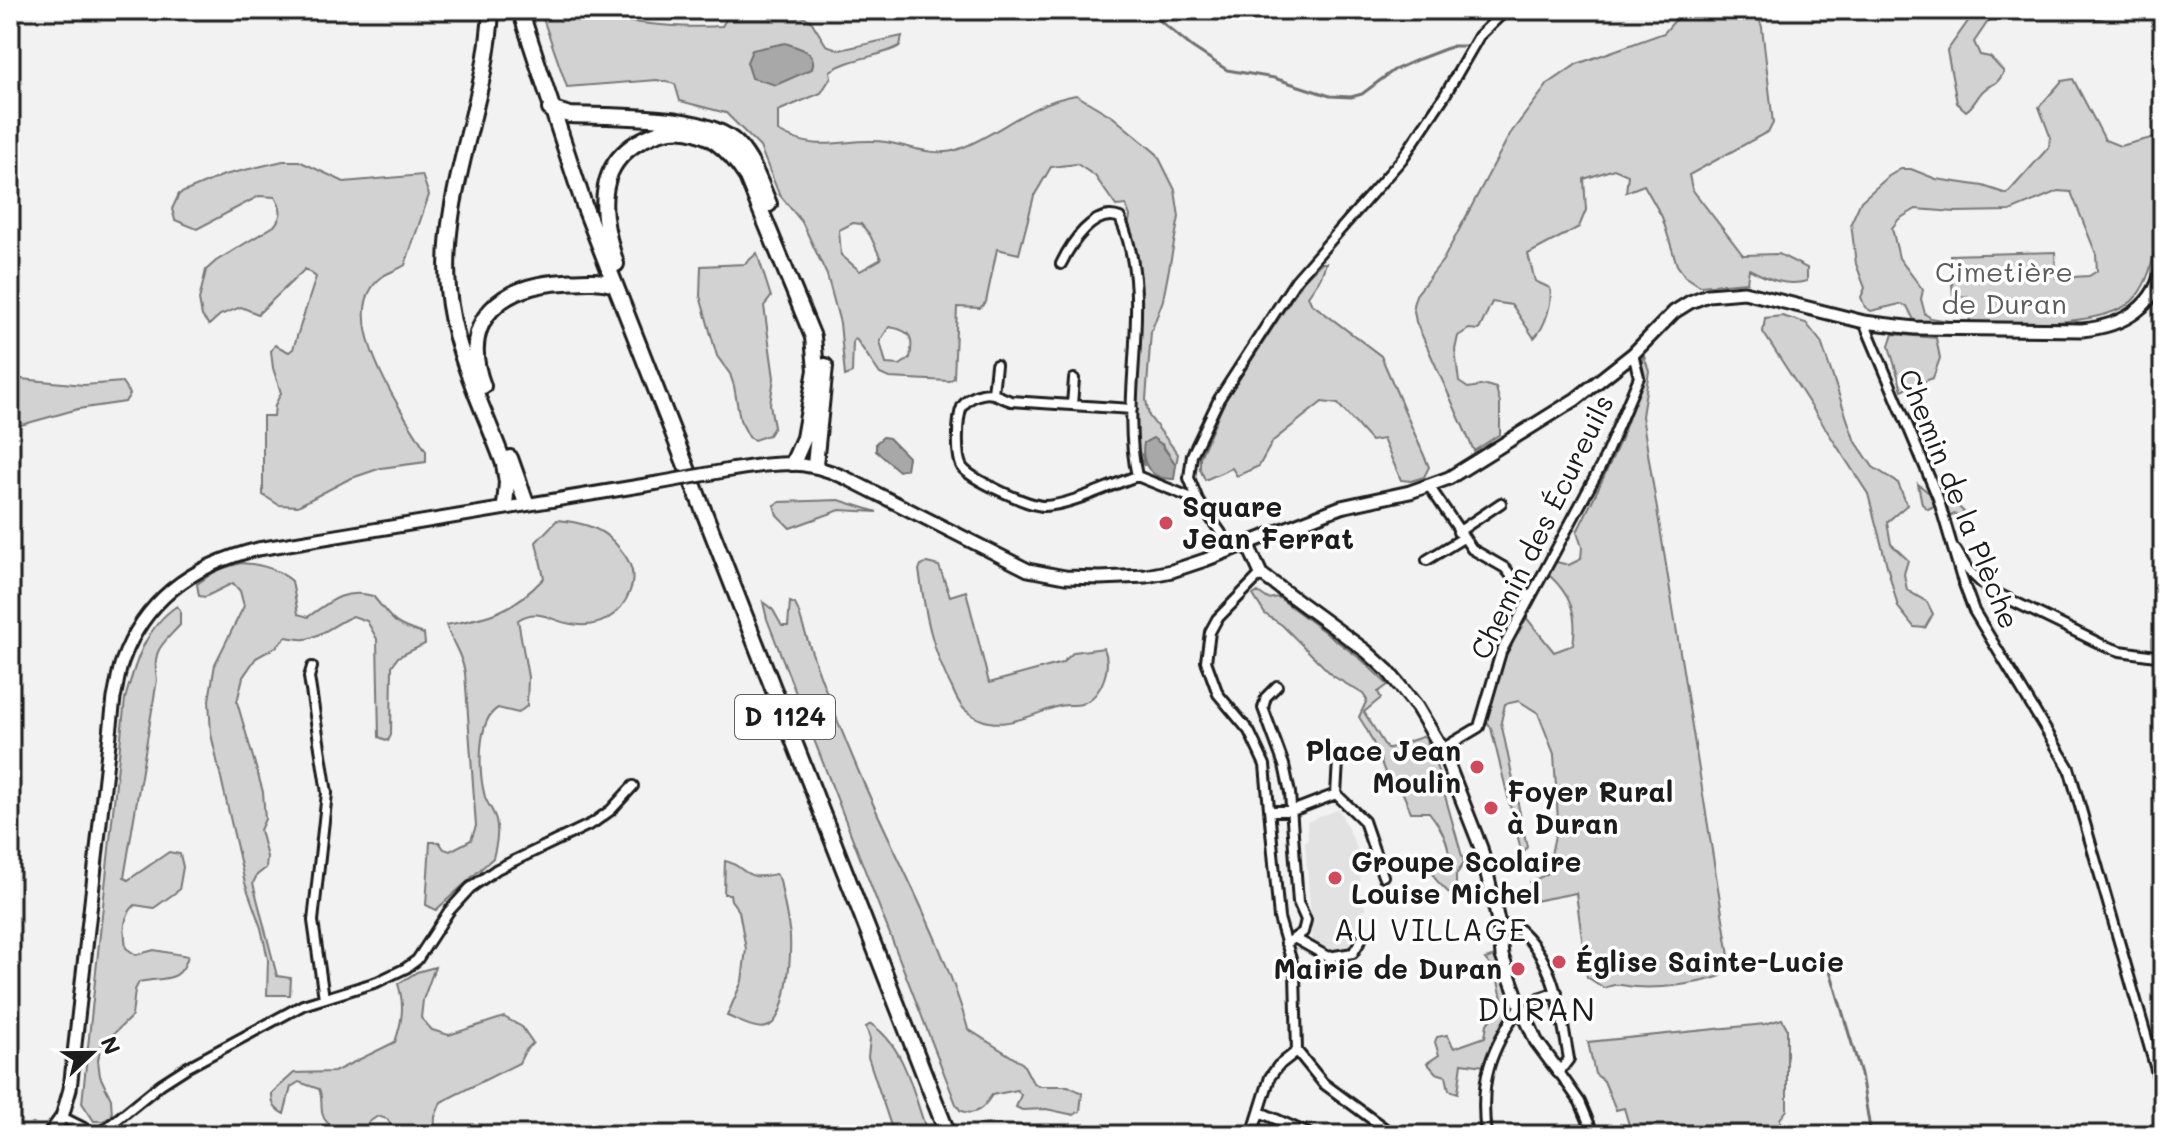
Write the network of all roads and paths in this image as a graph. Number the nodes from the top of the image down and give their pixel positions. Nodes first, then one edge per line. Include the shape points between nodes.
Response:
1 (491, 10) edge
2 (520, 10) edge
3 (1506, 10) edge
4 (550, 109) junction
5 (2163, 263) edge
6 (1061, 264) dead end
7 (618, 292) junction
8 (1864, 322) junction
9 (1633, 354) junction
10 (996, 365) dead end
11 (1074, 379) dead end
12 (993, 393) junction
13 (1072, 405) junction
14 (1132, 409) junction
15 (793, 463) junction
16 (815, 465) junction
17 (1137, 476) junction
18 (1429, 486) junction
19 (1198, 500) junction
20 (526, 503) junction
21 (1501, 503) dead end
22 (505, 506) junction
23 (1461, 535) junction
24 (1949, 539) junction
25 (1247, 543) junction
26 (1228, 550) junction
27 (1427, 560) dead end
28 (1261, 574) junction
29 (1529, 598) junction
30 (2163, 657) edge
31 (312, 667) dead end
32 (1277, 686) dead end
33 (1442, 749) junction
34 (1338, 761) dead end
35 (633, 786) dead end
36 (1336, 794) junction
37 (1271, 811) junction
38 (1292, 811) junction
39 (1383, 876) dead end
40 (1499, 925) junction
41 (1362, 938) dead end
42 (1296, 939) junction
43 (1286, 944) junction
44 (1557, 992) junction
45 (324, 998) junction
46 (1539, 998) dead end
47 (1520, 1005) junction
48 (1297, 1051) junction
49 (1559, 1072) junction
50 (2163, 1094) edge
51 (1260, 1112) junction
52 (62, 1117) junction
53 (49, 1135) edge
54 (91, 1135) edge
55 (98, 1135) edge
56 (948, 1135) edge
57 (1252, 1135) edge
58 (1311, 1135) edge
59 (1388, 1135) edge
60 (1486, 1135) edge
61 (1594, 1135) edge

1 - 22 highway via 450,223 448,288 460,349 504,464
2 - 4 highway, D 1124
3 - 19 street via 1479,36 1402,159 1314,257 1219,399 1192,455 1189,478
4 - 7 highway, D 1124
4 - 16 highway via 699,124 720,131 754,166 824,348
5 - 8 street via 2159,282 2144,306 2101,328 1963,330
6 - 14 street via 1085,228 1105,217 1120,218 1135,278
7 - 15 highway via 621,281 607,235 604,202 610,172 628,148 654,133 694,130 716,140 747,177 813,337 816,370 804,438
7 - 20 highway via 598,280 525,287 502,299 479,330 479,376
7 - 56 highway, D 1124
8 - 9 street via 1726,292 1674,312
8 - 24 street, Chemin de la Plèche via 1938,498
9 - 18 street via 1576,399 1461,472
9 - 29 street, Chemin des Écureuils via 1639,377 1601,466
10 - 12 street
11 - 13 street
12 - 13 street via 1011,401
12 - 17 street via 974,397 962,408 957,454 968,474 1029,504 1047,506
13 - 14 street
14 - 17 street via 1131,451
15 - 16 street
15 - 20 street, bridge
16 - 26 street via 1011,563 1048,574 1146,576
17 - 19 street
18 - 23 street
18 - 25 street via 1341,507
19 - 26 street
20 - 22 street
21 - 23 street
22 - 52 street via 230,556 196,571 164,596 141,624 122,662 114,698 70,1089
23 - 27 street
23 - 29 street via 1480,555 1505,568
24 - 30 street via 1968,570 1988,589 2103,645
24 - 50 street, Chemin de la Plèche via 1986,634 2069,768
25 - 26 street
25 - 28 street
28 - 33 street via 1388,671
28 - 37 street via 1217,619 1206,661 1218,694 1258,746
29 - 33 street, Chemin des Écureuils via 1501,652 1479,727
31 - 45 street via 309,677 327,793 313,921
32 - 38 street via 1263,708 1284,765
33 - 40 street via 1476,834
34 - 36 street
35 - 45 street via 593,823 497,869 470,888 406,968
36 - 38 street
36 - 39 street via 1364,821
37 - 38 street
37 - 43 street via 1279,918
38 - 42 street via 1298,902 1306,920
40 - 44 street via 1511,924 1526,935 1542,955
40 - 47 street via 1502,956
41 - 42 street via 1353,953 1333,958
42 - 43 street
43 - 48 street via 1296,984
44 - 46 street
44 - 49 street via 1569,1059
45 - 55 street via 186,1068
47 - 49 street via 1536,1041
47 - 60 street via 1499,1039 1484,1081
48 - 51 street via 1274,1070
48 - 59 street via 1323,1083
49 - 61 street
51 - 57 street
51 - 58 street
52 - 53 street
52 - 54 street

